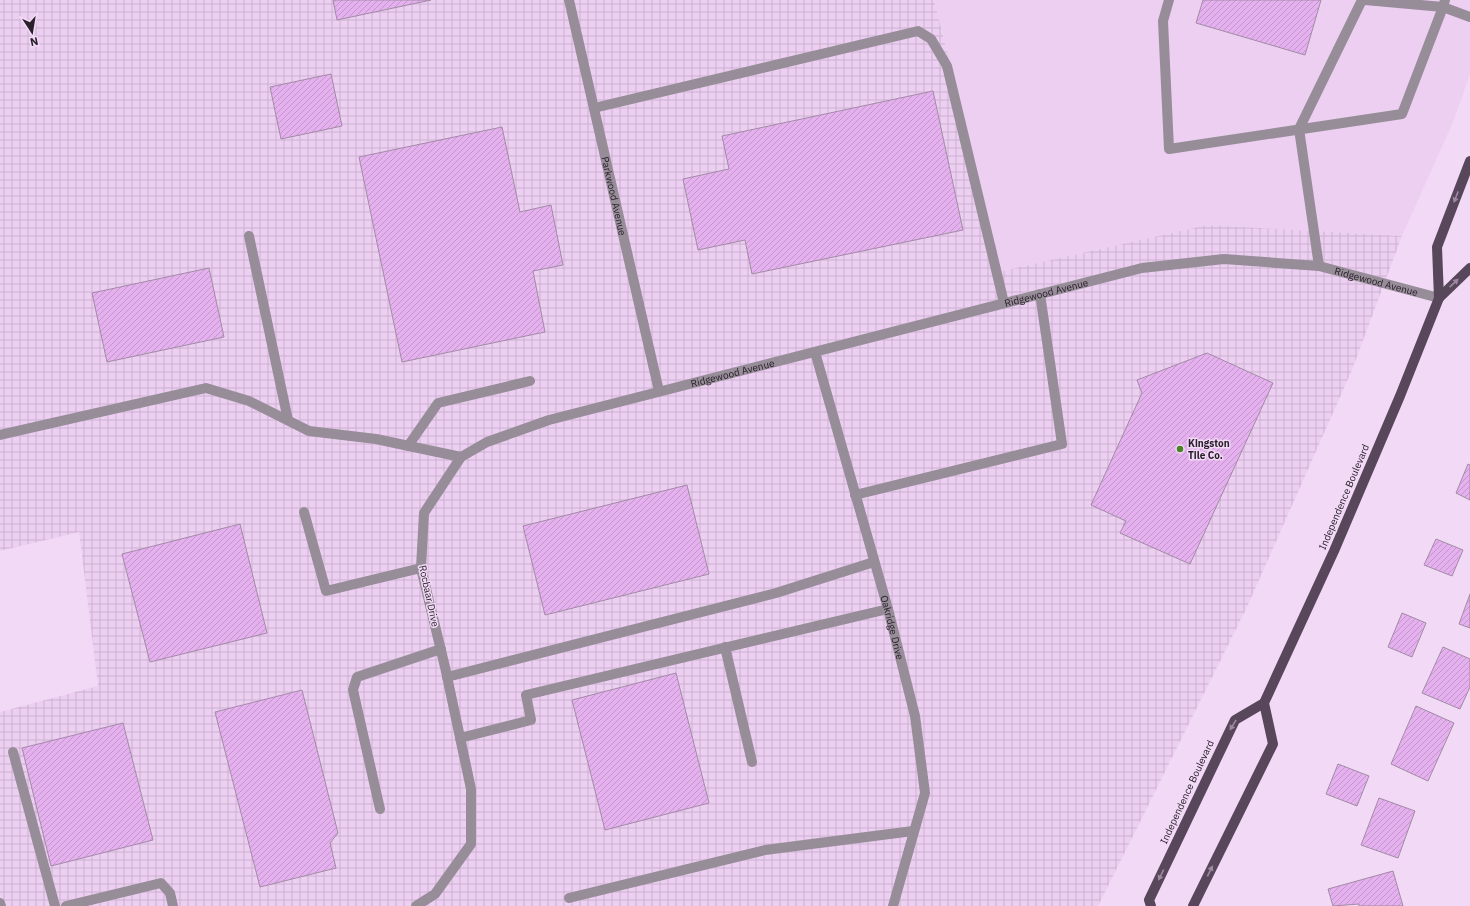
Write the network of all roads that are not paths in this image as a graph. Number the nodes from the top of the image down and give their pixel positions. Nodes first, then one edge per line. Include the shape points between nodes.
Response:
1 (569, 0) edge
2 (1169, 0) edge
3 (1362, 0) edge
4 (1365, 0) edge
5 (1444, 3) edge
6 (1470, 17) edge
7 (594, 108) junction
8 (1300, 129) junction
9 (1470, 161) edge
10 (249, 236) dead end
11 (1319, 266) junction
12 (1470, 268) edge
13 (1040, 294) junction
14 (1439, 298) junction
15 (1004, 304) junction
16 (815, 352) junction
17 (530, 381) dead end
18 (658, 391) junction
19 (288, 420) junction
20 (0, 434) edge
21 (408, 446) junction
22 (461, 457) junction
23 (855, 495) junction
24 (304, 512) dead end
25 (874, 562) junction
26 (421, 568) junction
27 (888, 609) junction
28 (725, 647) junction
29 (441, 649) junction
30 (447, 677) junction
31 (1264, 703) junction
32 (460, 738) junction
33 (13, 752) dead end
34 (752, 762) dead end
35 (380, 809) dead end
36 (914, 831) junction
37 (569, 898) dead end
38 (55, 906) edge
39 (66, 906) edge
40 (173, 906) edge
41 (416, 906) edge
42 (893, 906) edge
43 (1151, 906) edge
44 (1193, 906) edge

1 - 7 street, Parkwood Avenue
2 - 8 street via 1163,21 1169,149
3 - 8 street
4 - 5 street
5 - 6 street
5 - 8 street via 1402,114
7 - 15 street via 918,31 931,39 947,66
7 - 18 street, Parkwood Avenue
8 - 11 street
9 -> 14 main road, Independence Boulevard via 1437,247
10 - 19 street
11 - 13 street, Ridgewood Avenue via 1224,259 1142,268
11 - 14 street, Ridgewood Avenue
14 -> 12 main road, Independence Boulevard
13 - 15 street, Ridgewood Avenue
13 - 23 street via 1062,444
14 - 31 main road, Independence Boulevard via 1334,551
15 - 16 street, Ridgewood Avenue
16 - 18 street, Ridgewood Avenue
16 - 23 street, Oakridge Drive
17 - 21 street via 438,403
18 - 22 street, Rocbaar Drive via 549,420 487,442
19 - 20 street via 248,401 206,388
19 - 21 street via 308,431 376,439
21 - 22 street
22 - 26 street, Rocbaar Drive via 424,513
23 - 25 street, Oakridge Drive
24 - 26 street via 326,591
25 - 27 street, Oakridge Drive
25 - 30 street via 776,593
26 - 29 street, Rocbaar Drive
27 - 28 street
27 - 36 street, Oakridge Drive via 915,716 925,793
28 - 32 street via 526,694 531,720
28 - 34 street
29 - 30 street, Rocbaar Drive
29 - 35 street via 357,676 353,690
30 - 32 street, Rocbaar Drive
31 -> 43 main road, Independence Boulevard via 1235,720 1149,900
44 -> 31 main road via 1273,744
32 - 41 street, Rocbaar Drive via 471,789 471,844 435,894
33 - 38 street
36 - 37 street via 764,850
36 - 42 street, Oakridge Drive
39 - 40 street via 161,883 170,893

